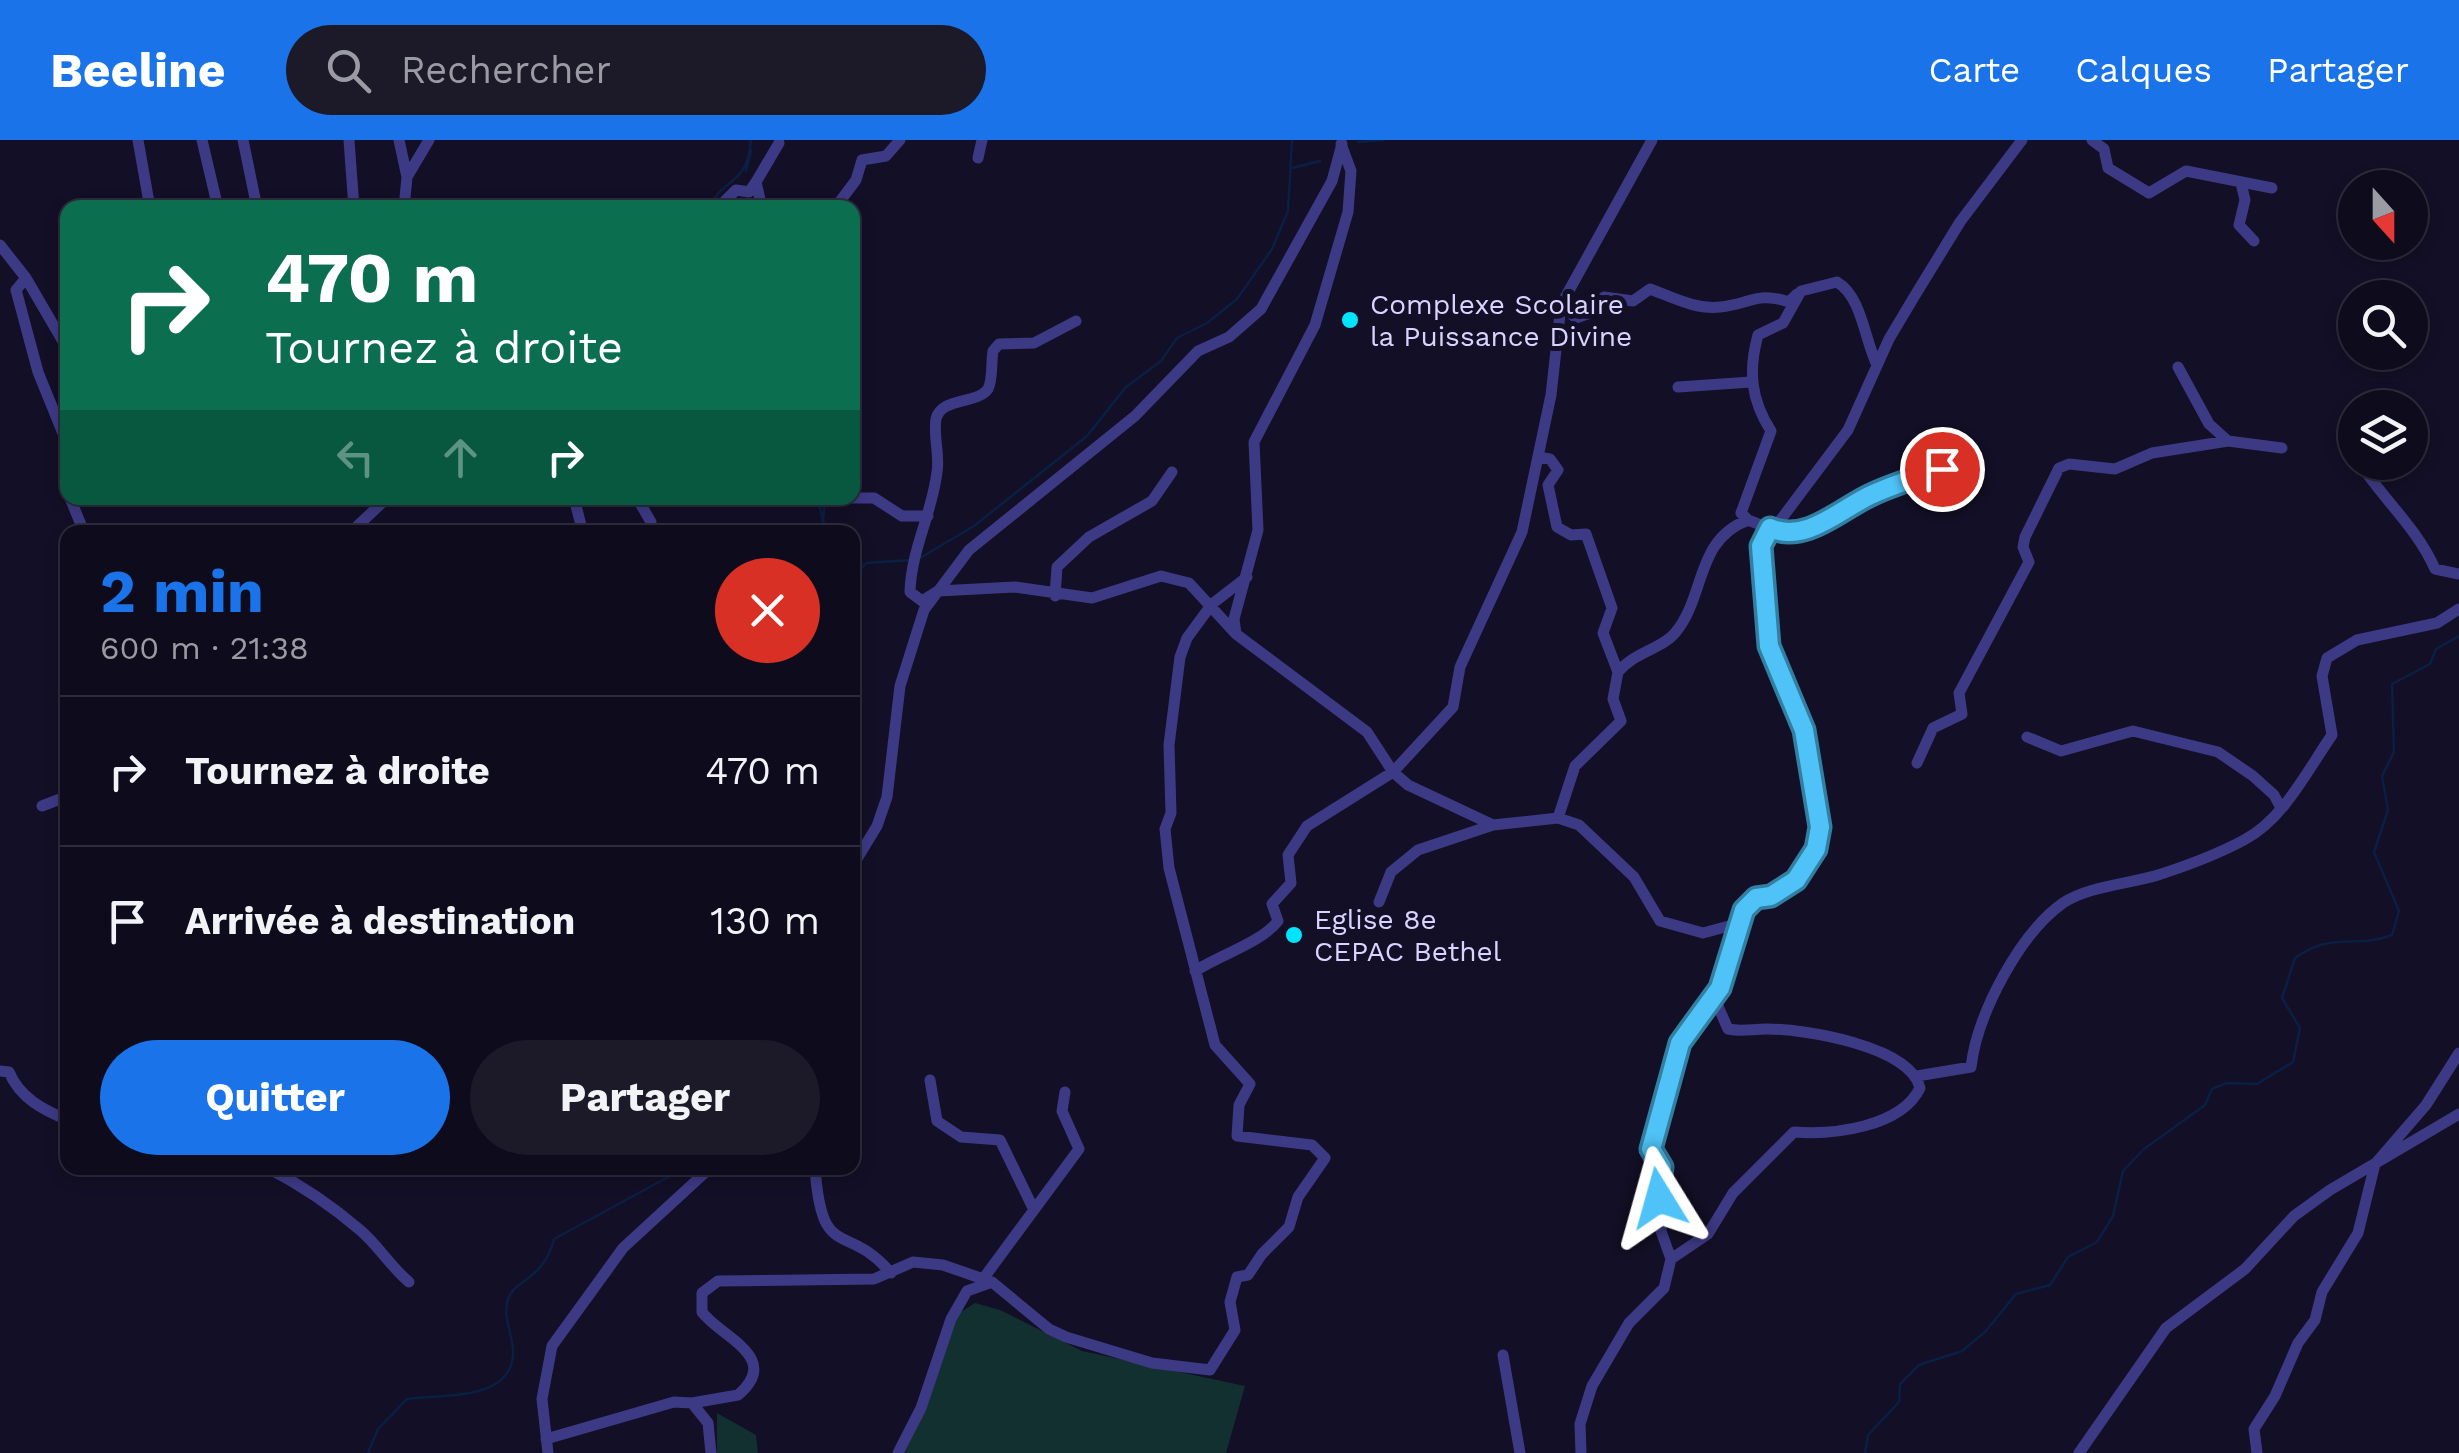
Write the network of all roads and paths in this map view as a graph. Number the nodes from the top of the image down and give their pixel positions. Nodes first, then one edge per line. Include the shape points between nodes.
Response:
1 (138, 140) edge
2 (202, 140) edge
3 (244, 140) edge
4 (349, 140) edge
5 (398, 140) edge
6 (429, 140) edge
7 (900, 140) edge
8 (982, 140) edge
9 (1652, 140) edge
10 (2022, 140) edge
11 (2092, 140) edge
12 (779, 142) edge
13 (1341, 142) edge
14 (978, 158) dead end
15 (407, 177) junction
16 (756, 182) junction
17 (2241, 183) junction
18 (2272, 188) dead end
19 (149, 200) edge
20 (216, 200) edge
21 (255, 200) edge
22 (353, 200) edge
23 (405, 200) edge
24 (726, 200) edge
25 (760, 200) edge
26 (841, 200) edge
27 (2254, 240) dead end
28 (0, 244) edge
29 (26, 278) junction
30 (1800, 291) junction
31 (1561, 306) junction
32 (1076, 321) dead end
33 (60, 336) edge
34 (1877, 364) junction
35 (2178, 367) dead end
36 (1751, 382) junction
37 (1678, 387) dead end
38 (60, 426) edge
39 (2228, 441) junction
40 (2282, 448) dead end
41 (1538, 457) junction
42 (1942, 469) dead end
43 (1172, 472) dead end
44 (2370, 480) edge
45 (860, 498) edge
46 (379, 505) edge
47 (641, 505) edge
48 (928, 516) junction
49 (1748, 520) junction
50 (651, 522) dead end
51 (358, 525) edge
52 (1770, 528) junction
53 (2459, 574) edge
54 (1247, 577) junction
55 (938, 591) junction
56 (1055, 596) junction
57 (1212, 604) junction
58 (2459, 608) edge
59 (1236, 634) junction
60 (1618, 672) junction
61 (2027, 737) dead end
62 (1916, 763) dead end
63 (1393, 772) junction
64 (60, 799) edge
65 (42, 806) dead end
66 (2281, 808) junction
67 (1558, 818) junction
68 (1492, 825) junction
69 (860, 854) edge
70 (1379, 902) dead end
71 (1740, 923) junction
72 (1195, 970) junction
73 (1714, 997) junction
74 (2459, 1052) edge
75 (0, 1071) edge
76 (1917, 1076) junction
77 (930, 1080) dead end
78 (1065, 1092) dead end
79 (2459, 1114) edge
80 (60, 1116) edge
81 (2375, 1164) junction
82 (281, 1175) edge
83 (702, 1175) edge
84 (816, 1175) edge
85 (1034, 1210) junction
86 (1671, 1259) junction
87 (891, 1273) junction
88 (988, 1281) junction
89 (408, 1282) dead end
90 (1503, 1355) dead end
91 (692, 1403) junction
92 (546, 1439) junction
93 (548, 1453) edge
94 (711, 1453) edge
95 (898, 1453) edge
96 (1520, 1453) edge
97 (1581, 1453) edge
98 (2079, 1453) edge
99 (2257, 1453) edge

1 - 19 street
2 - 20 street
3 - 21 street
4 - 22 street
5 - 15 street
6 - 15 street
7 - 26 street via 886,156 862,160
8 - 14 street
9 - 31 street
10 - 34 street via 1960,222
11 - 17 street via 2104,148 2108,168 2150,193 2186,170
12 - 16 street
13 - 54 street via 1351,171 1337,252 1315,325 1254,442 1258,530
13 - 55 street via 1332,182 1261,308 1228,337 1198,351 1135,416 969,550
15 - 23 street
16 - 24 street
16 - 25 street
17 - 18 street
17 - 27 street via 2239,225
28 - 29 street
29 - 33 street
29 - 38 street via 16,290
30 - 31 street via 1789,302 1768,294 1719,307 1650,289 1633,301 1604,298 1576,318
30 - 34 street via 1836,282 1849,289
30 - 36 street via 1783,324 1758,335
31 - 41 street
32 - 48 street via 1034,343 999,344 984,393 942,409
34 - 52 street via 1848,430
35 - 39 street via 2210,424
36 - 37 street
36 - 49 street via 1754,404 1772,431 1741,513
39 - 40 street
39 - 62 street via 2152,453 2115,469 2060,468 2025,537 2028,562 2018,587 1959,692 1962,714 1933,728
41 - 60 street via 1558,470 1548,484 1557,527 1586,534 1606,583 1612,608 1603,633
41 - 63 street via 1522,532 1460,667 1453,707
42 - 52 street via 1878,491 1812,528 1784,534
43 - 56 street via 1152,501 1089,537 1057,567
44 - 53 street via 2422,538 2435,569
45 - 48 street via 874,498 902,516
46 - 51 street
47 - 50 street
48 - 55 street via 910,592 922,600
49 - 52 street
49 - 60 street via 1712,545 1676,632
52 - 71 street via 1761,546 1769,646 1804,730 1820,827 1816,849 1796,880 1749,903
54 - 57 street
54 - 59 street
55 - 56 street via 1015,587
55 - 69 street via 906,657 887,797
56 - 57 street via 1107,596 1161,576 1189,582
57 - 59 street
57 - 72 street via 1180,657 1170,745 1172,813 1165,829
58 - 66 street via 2437,623 2357,640 2327,658 2322,676 2332,736
59 - 63 street via 1367,732
60 - 67 street via 1613,699 1621,721 1575,766
61 - 66 street via 2061,751 2133,731 2218,752 2264,786
63 - 68 street via 1428,797
63 - 72 street via 1307,826 1288,855 1291,883 1272,904 1278,921 1268,934
64 - 65 street
66 - 76 street via 2244,840 2064,902 2038,927 2000,986 1982,1018 1971,1067
67 - 68 street
67 - 71 street via 1596,838 1634,877 1660,921 1703,933
68 - 70 street via 1418,850 1391,872
71 - 73 street
72 - 88 street via 1215,1045 1250,1084 1238,1105 1237,1136 1312,1145 1325,1158 1298,1197 1290,1227 1248,1275 1237,1277 1230,1343 1210,1370 1152,1362 1049,1329
73 - 76 street via 1728,1029 1858,1044
73 - 86 street via 1680,1043 1651,1149 1662,1167 1661,1231
74 - 81 street via 2426,1105
75 - 80 street via 10,1072 36,1104
76 - 86 street via 1920,1088 1899,1115 1814,1134 1794,1132 1733,1193 1708,1234
77 - 85 street via 937,1121 961,1137 1000,1140
78 - 85 street via 1062,1111 1079,1149
79 - 81 street
81 - 98 street via 2294,1216 2245,1268 2166,1328
81 - 99 street via 2358,1233 2254,1429
82 - 89 street via 360,1230
83 - 92 street via 624,1248 552,1346 542,1399
84 - 87 street via 818,1207 831,1233 878,1257
85 - 88 street
86 - 97 street via 1664,1288 1629,1323 1592,1386 1580,1424
87 - 88 street via 913,1262
87 - 91 street via 874,1280 708,1286 702,1312 745,1347 752,1372 738,1394
88 - 95 street via 967,1290
90 - 96 street
91 - 92 street via 674,1402
91 - 94 street via 708,1423
92 - 93 street

